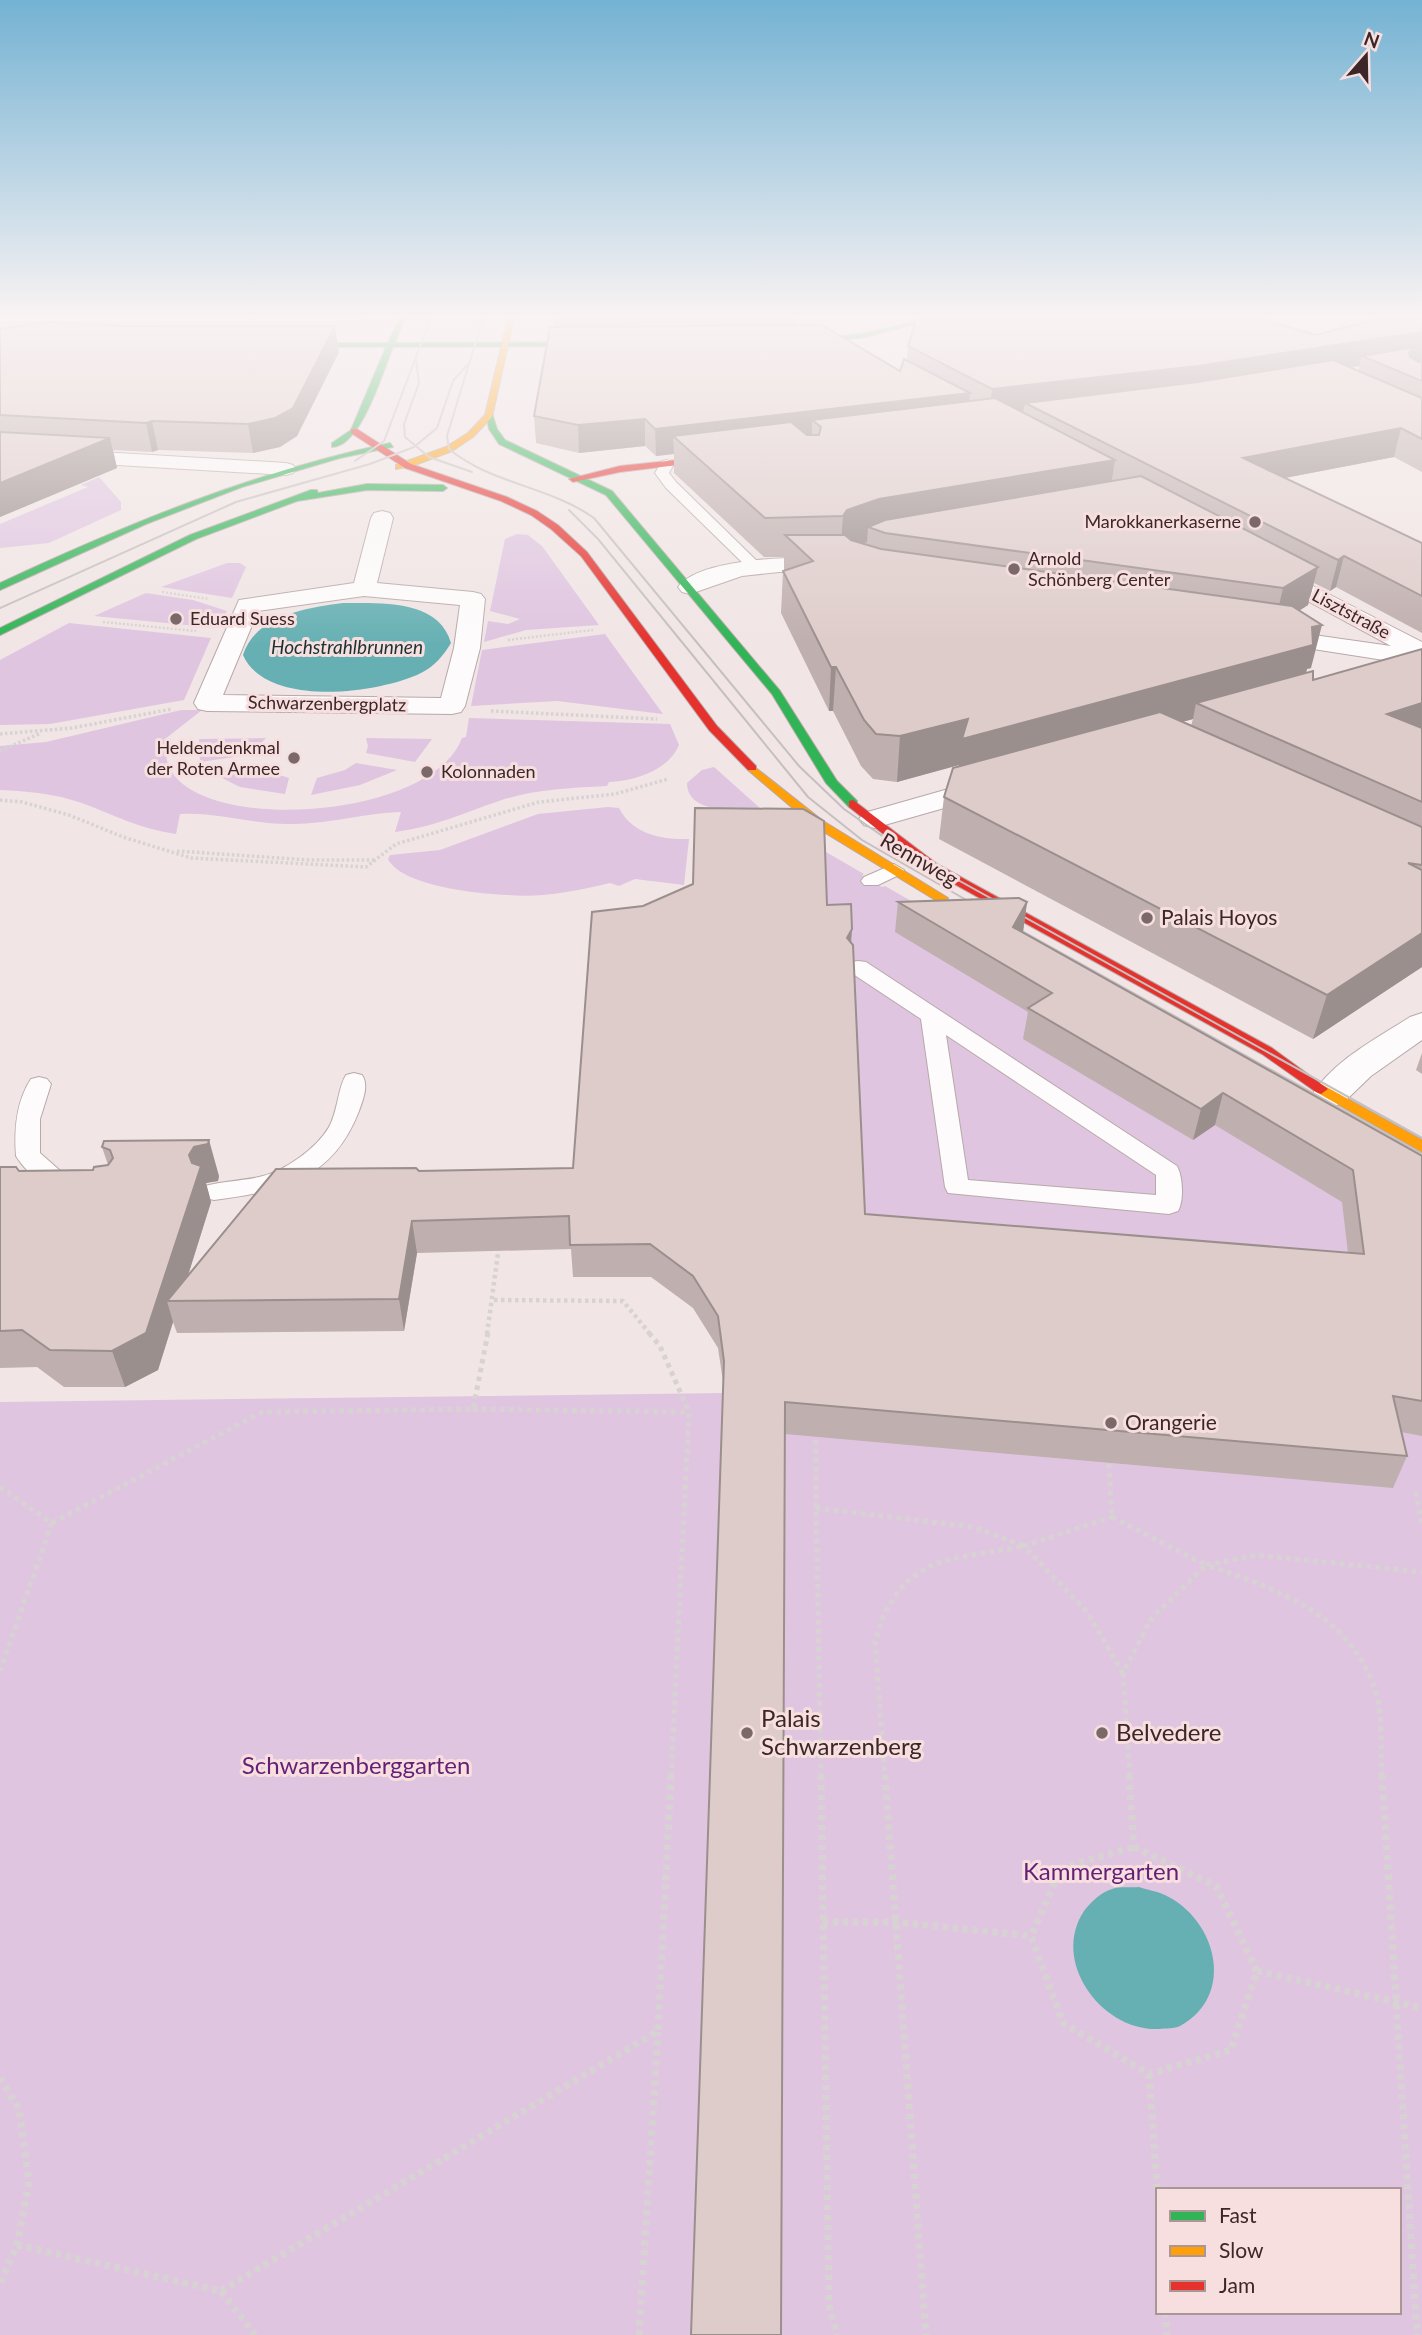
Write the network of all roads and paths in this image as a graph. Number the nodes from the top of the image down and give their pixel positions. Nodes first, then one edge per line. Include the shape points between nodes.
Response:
1 (356, 427) edge
2 (482, 427) edge
3 (492, 427) edge
4 (354, 431) junction
5 (374, 448) junction
6 (453, 448) junction
7 (0, 452) edge
8 (471, 452) dead end
9 (738, 455) edge
10 (495, 457) dead end
11 (409, 464) junction
12 (667, 464) junction
13 (286, 469) junction
14 (581, 478) junction
15 (547, 484) dead end
16 (520, 488) dead end
17 (475, 489) junction
18 (289, 500) junction
19 (382, 518) dead end
20 (1245, 558) edge
21 (854, 565) edge
22 (755, 567) junction
23 (8, 578) edge
24 (93, 585) junction
25 (0, 587) edge
26 (690, 587) junction
27 (364, 589) junction
28 (150, 591) dead end
29 (248, 605) junction
30 (103, 622) dead end
31 (0, 632) edge
32 (1242, 632) edge
33 (235, 635) junction
34 (1422, 652) edge
35 (1422, 658) edge
36 (1422, 664) edge
37 (1382, 676) edge
38 (207, 703) junction
39 (452, 706) junction
40 (668, 720) dead end
41 (43, 732) junction
42 (0, 734) edge
43 (0, 751) edge
44 (1023, 777) edge
45 (668, 779) dead end
46 (0, 800) edge
47 (874, 819) junction
48 (894, 870) junction
49 (871, 881) dead end
50 (952, 904) edge
51 (858, 967) dead end
52 (932, 1016) junction
53 (1422, 1024) edge
54 (1270, 1075) edge
55 (354, 1080) dead end
56 (39, 1084) dead end
57 (1330, 1095) junction
58 (1422, 1147) edge
59 (97, 1190) edge
60 (214, 1192) dead end
61 (500, 1239) edge
62 (494, 1300) junction
63 (473, 1409) junction
64 (690, 1412) junction
65 (815, 1418) edge
66 (1108, 1464) edge
67 (0, 1487) edge
68 (1416, 1492) dead end
69 (816, 1508) junction
70 (1112, 1517) junction
71 (52, 1523) junction
72 (1422, 1524) edge
73 (1024, 1546) junction
74 (1206, 1565) junction
75 (1422, 1572) edge
76 (0, 1671) edge
77 (1123, 1673) junction
78 (1134, 1847) junction
79 (823, 1922) junction
80 (896, 1922) junction
81 (1031, 1936) junction
82 (1258, 1971) junction
83 (1396, 2001) junction
84 (1422, 2008) edge
85 (658, 2031) junction
86 (1150, 2074) junction
87 (0, 2078) edge
88 (1157, 2188) edge
89 (17, 2245) junction
90 (0, 2283) edge
91 (221, 2291) junction
92 (1166, 2314) edge
93 (256, 2335) edge
94 (639, 2335) edge
95 (837, 2335) edge
96 (926, 2335) edge
97 (1167, 2335) edge
98 (1417, 2335) edge

1 - 4 main road
2 - 6 main road
3 - 14 main road via 502,442
4 - 5 main road
4 - 13 main road
5 - 6 main road via 410,444
5 - 11 main road
5 - 13 main road
6 - 8 main road
6 - 11 main road
7 - 13 street
9 - 12 main road
10 - 14 main road
11 - 17 main road
11 - 18 main road
12 - 14 main road
12 - 22 lane via 662,473 671,485
13 - 23 main road via 187,503
14 - 15 main road
14 - 26 main road via 609,493
16 - 17 main road
17 - 18 main road via 367,487
17 - 48 main road, Rennweg via 541,515 570,536 713,728 773,789 825,830
18 - 24 main road via 225,523
19 - 27 street
20 - 34 street, Lisztstraße
21 - 22 street
22 - 26 street via 713,574
23 - 24 main road
23 - 25 main road
24 - 31 main road
26 - 47 main road via 776,693 832,783
27 - 29 street
27 - 39 street via 473,599 467,648
28 - 29 path
29 - 33 street
30 - 33 path
32 - 35 street
33 - 38 street
36 - 37 street
38 - 39 street, Schwarzenbergplatz
38 - 41 path
39 - 40 path
41 - 42 path
41 - 43 path
44 - 47 street
45 - 46 path via 615,794 539,802 396,844 375,860 166,850 69,814
47 - 57 main road, Rennweg via 933,867 1267,1051
48 - 49 lane
48 - 50 main road, Rennweg
51 - 52 lane
52 - 52 lane via 1168,1172 1169,1205 957,1187
53 - 57 street via 1358,1068
54 - 57 main road, Rennweg
55 - 60 lane via 340,1129 317,1158 270,1184
56 - 59 lane via 25,1126 28,1156 57,1182
57 - 58 main road, Rennweg
61 - 62 path
62 - 63 path
62 - 64 path via 623,1301 660,1346
63 - 64 path
63 - 71 path via 262,1412
64 - 85 path
65 - 69 path
66 - 70 path
67 - 71 path
68 - 72 path
69 - 73 path via 973,1527
69 - 79 path
70 - 73 path
70 - 74 path
71 - 76 path
73 - 77 path via 1087,1612
73 - 80 path via 956,1555 932,1564 902,1585 882,1613 875,1642
74 - 75 path via 1257,1555
74 - 77 path via 1151,1619
74 - 83 path via 1306,1603 1340,1631 1365,1665 1377,1697
77 - 78 path
78 - 81 path via 1061,1867
78 - 82 path via 1216,1886
79 - 80 path
79 - 95 path via 829,2305
80 - 81 path
80 - 96 path
81 - 86 path via 1063,2023
82 - 83 path
82 - 86 path via 1231,2050
83 - 84 path
83 - 98 path
85 - 91 path
85 - 94 path
86 - 88 path
87 - 89 path via 19,2109 29,2182
89 - 90 path
89 - 91 path
91 - 93 path
92 - 97 path

